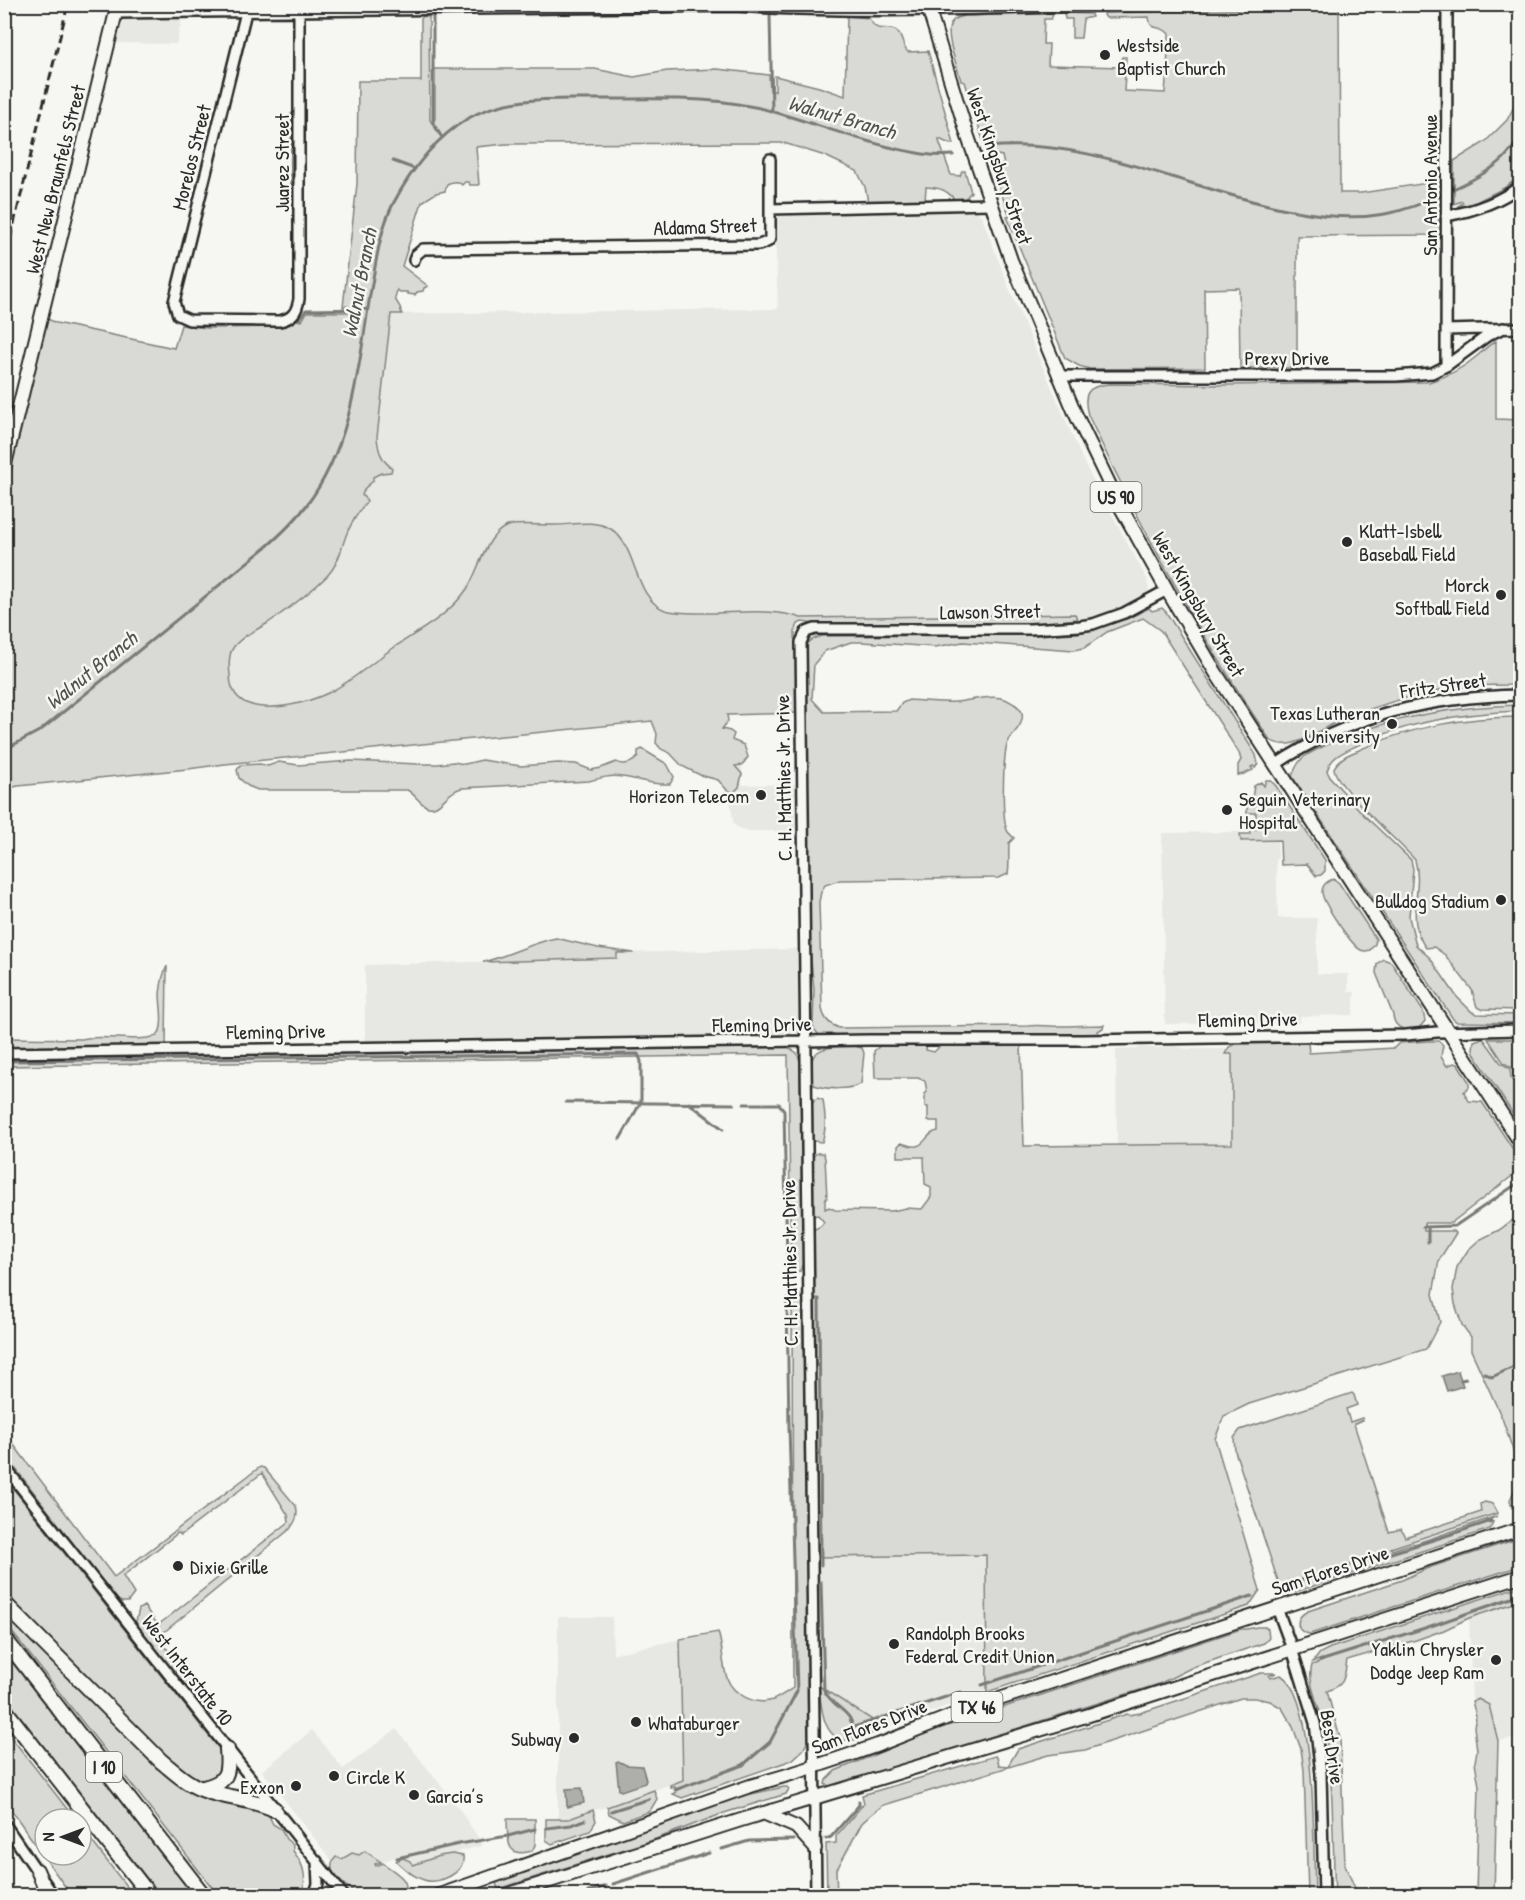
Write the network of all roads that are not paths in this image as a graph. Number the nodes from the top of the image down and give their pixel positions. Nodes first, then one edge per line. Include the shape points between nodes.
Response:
1 (1160, 4) edge
2 (1447, 4) edge
3 (573, 6) edge
4 (651, 6) edge
5 (450, 7) edge
6 (326, 8) edge
7 (928, 8) edge
8 (117, 9) edge
9 (299, 11) junction
10 (246, 12) junction
11 (770, 159) dead end
12 (1521, 186) edge
13 (991, 204) junction
14 (770, 209) junction
15 (1446, 216) junction
16 (414, 260) dead end
17 (176, 312) joint
18 (1503, 328) junction
19 (1521, 328) edge
20 (1446, 330) junction
21 (1446, 366) junction
22 (1058, 376) junction
23 (4, 468) edge
24 (1167, 590) junction
25 (806, 632) joint
26 (1521, 695) edge
27 (1275, 765) junction
28 (1521, 1030) edge
29 (1449, 1032) junction
30 (805, 1041) junction
31 (4, 1053) edge
32 (1521, 1142) edge
33 (4, 1466) edge
34 (1521, 1529) edge
35 (1521, 1576) edge
36 (4, 1603) edge
37 (1277, 1608) junction
38 (4, 1638) edge
39 (1292, 1649) junction
40 (4, 1709) edge
41 (227, 1749) junction
42 (814, 1767) junction
43 (202, 1789) junction
44 (814, 1798) junction
45 (274, 1809) junction
46 (763, 1813) junction
47 (4, 1823) edge
48 (815, 1848) junction
49 (317, 1861) junction
50 (37, 1870) junction
51 (48, 1896) edge
52 (54, 1896) edge
53 (150, 1896) edge
54 (204, 1896) edge
55 (314, 1896) edge
56 (344, 1896) edge
57 (437, 1896) edge
58 (503, 1896) edge
59 (816, 1896) edge
60 (1324, 1896) edge

1 - 7 street
2 - 15 street, San Antonio Avenue
3 - 4 street
3 - 5 street
4 - 7 street
5 - 6 street
6 - 9 street
7 - 13 main road, West Kingsbury Street / US 90
8 - 10 street
8 - 23 main road, West New Braunfels Street
9 - 10 street
9 - 17 street, Juarez Street via 299,299 294,314 279,321 194,321
10 - 17 street, Morelos Street via 175,294
11 - 14 street
12 - 15 street via 1486,206
13 - 14 street, Aldama Street
13 - 22 main road, West Kingsbury Street / US 90
14 - 16 street, Aldama Street via 770,239 759,245 426,249 419,251
15 - 20 street, San Antonio Avenue
18 - 19 street
18 - 20 street
18 - 21 street, Prexy Drive
20 - 21 street, San Antonio Avenue
21 - 22 street, Prexy Drive via 1432,373 1396,376
22 - 24 main road, West Kingsbury Street / US 90 via 1119,504
24 - 25 street, Lawson Street via 1124,613 1080,626
24 - 27 main road, West Kingsbury Street / US 90
25 - 30 street, C. H. Matthies Jr. Drive via 800,647
26 - 27 street, Fritz Street via 1441,700 1391,711 1299,748
27 - 29 main road, West Kingsbury Street / US 90
28 - 29 street, Fleming Drive
29 - 30 street, Fleming Drive
29 - 32 main road, West Kingsbury Street / US 90
30 - 31 street, Fleming Drive
30 - 42 street, C. H. Matthies Jr. Drive
33 - 41 street, West Interstate 10
34 - 37 main road, Sam Flores Drive / TX 46
35 - 39 main road, TX 46
36 - 43 highway via 161,1761
37 - 39 street, Best Drive
37 - 42 main road, Sam Flores Drive / TX 46 via 959,1713
38 - 54 highway, I 10
39 - 44 main road, TX 46
39 - 60 street, Best Drive via 1315,1723 1321,1774
40 - 53 highway, I 10
41 - 43 highway via 226,1776 214,1786
41 - 45 street, West Interstate 10
42 - 44 street, C. H. Matthies Jr. Drive
42 - 57 main road, Sam Flores Drive / TX 46
43 - 45 highway
44 - 46 main road, TX 46
44 - 48 street, C. H. Matthies Jr. Drive
45 - 49 street, West Interstate 10
46 - 48 main road via 796,1827
46 - 58 main road, TX 46
47 - 50 street
48 - 59 street, C. H. Matthies Jr. Drive
49 - 55 street
49 - 56 street, West Interstate 10
50 - 51 main road
50 - 52 street

